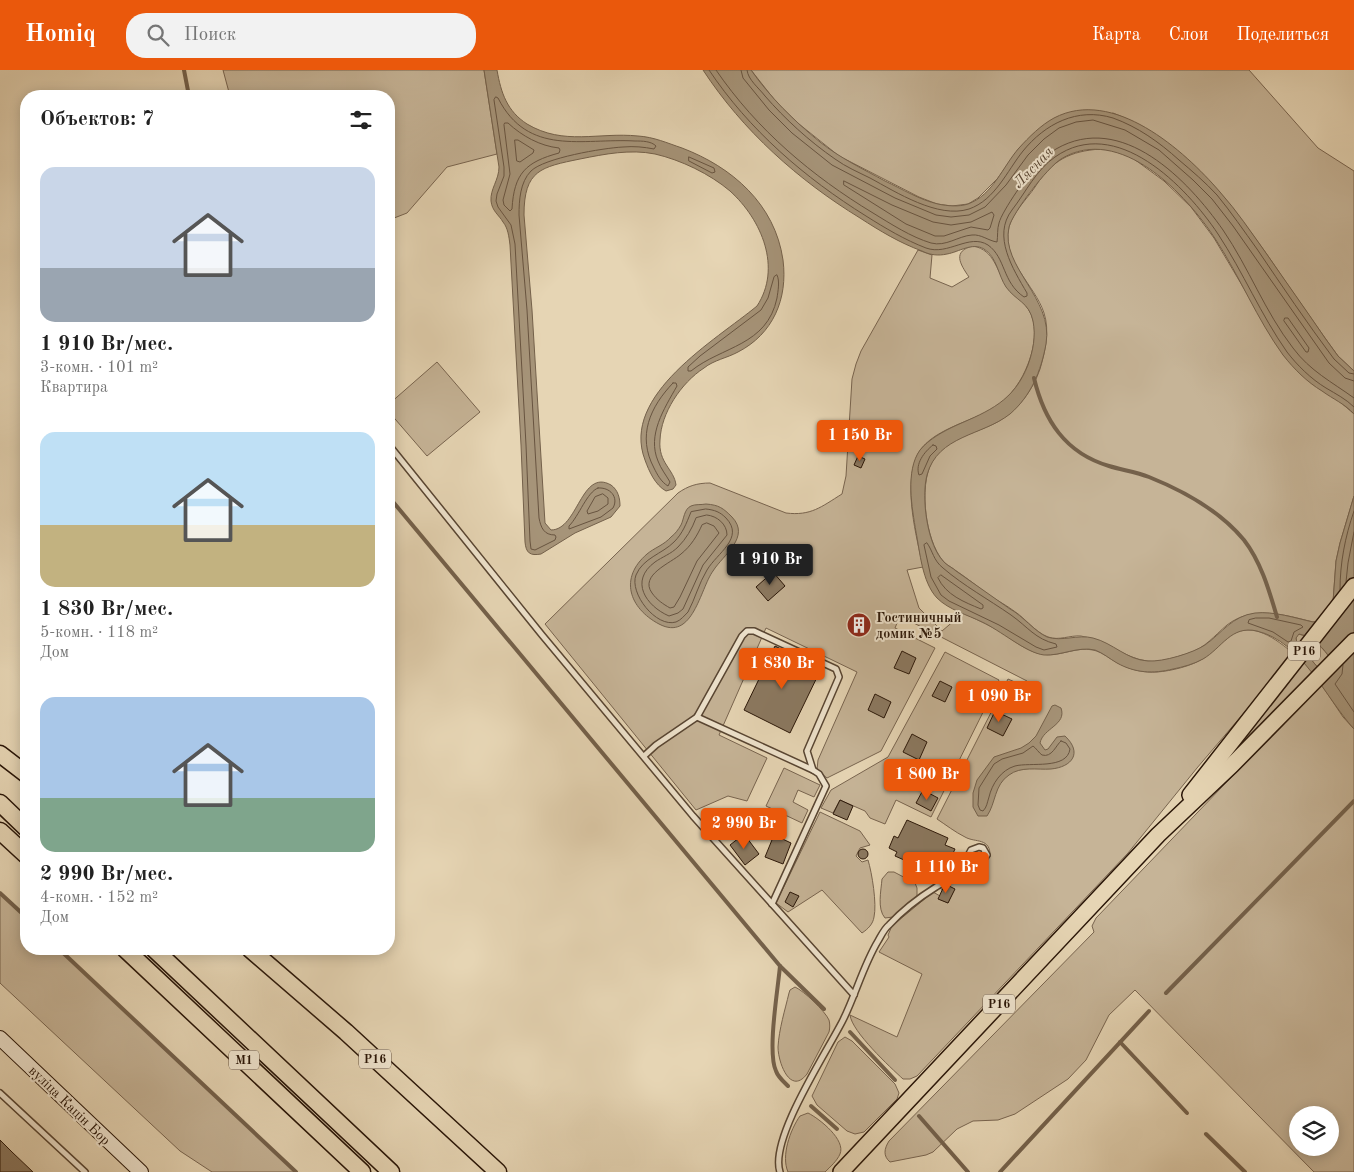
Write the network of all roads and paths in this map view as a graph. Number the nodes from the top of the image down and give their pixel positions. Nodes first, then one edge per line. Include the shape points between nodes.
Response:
1 (395, 452) edge
2 (1354, 586) edge
3 (1354, 641) edge
4 (697, 717) junction
5 (0, 754) edge
6 (644, 756) junction
7 (20, 769) edge
8 (813, 770) junction
9 (0, 803) edge
10 (20, 822) edge
11 (0, 830) edge
12 (1158, 835) junction
13 (20, 850) edge
14 (959, 873) junction
15 (772, 904) junction
16 (131, 955) edge
17 (160, 955) edge
18 (257, 955) edge
19 (854, 995) junction
20 (0, 1038) edge
21 (0, 1093) edge
22 (85, 1172) edge
23 (140, 1172) edge
24 (362, 1172) edge
25 (391, 1172) edge
26 (498, 1172) edge
27 (780, 1172) edge
28 (841, 1172) edge

1 - 6 lane
2 - 12 main road, Р16
3 - 12 main road, Р16
4 - 6 lane
4 - 8 lane
4 - 8 lane via 742,636 754,631 838,672 839,677 807,751
5 - 7 highway
6 - 15 lane
8 - 15 lane via 826,786
9 - 10 highway
11 - 13 highway
12 - 28 main road, Р16
14 - 14 lane via 984,859 987,855 983,848 971,850
14 - 19 lane via 934,888 887,926
15 - 19 lane
16 - 24 highway, М1
17 - 25 highway, М1
18 - 26 highway, Р16
19 - 27 lane via 788,1125 779,1150
20 - 23 main road, вуліца Кацін Бор
21 - 22 lane

